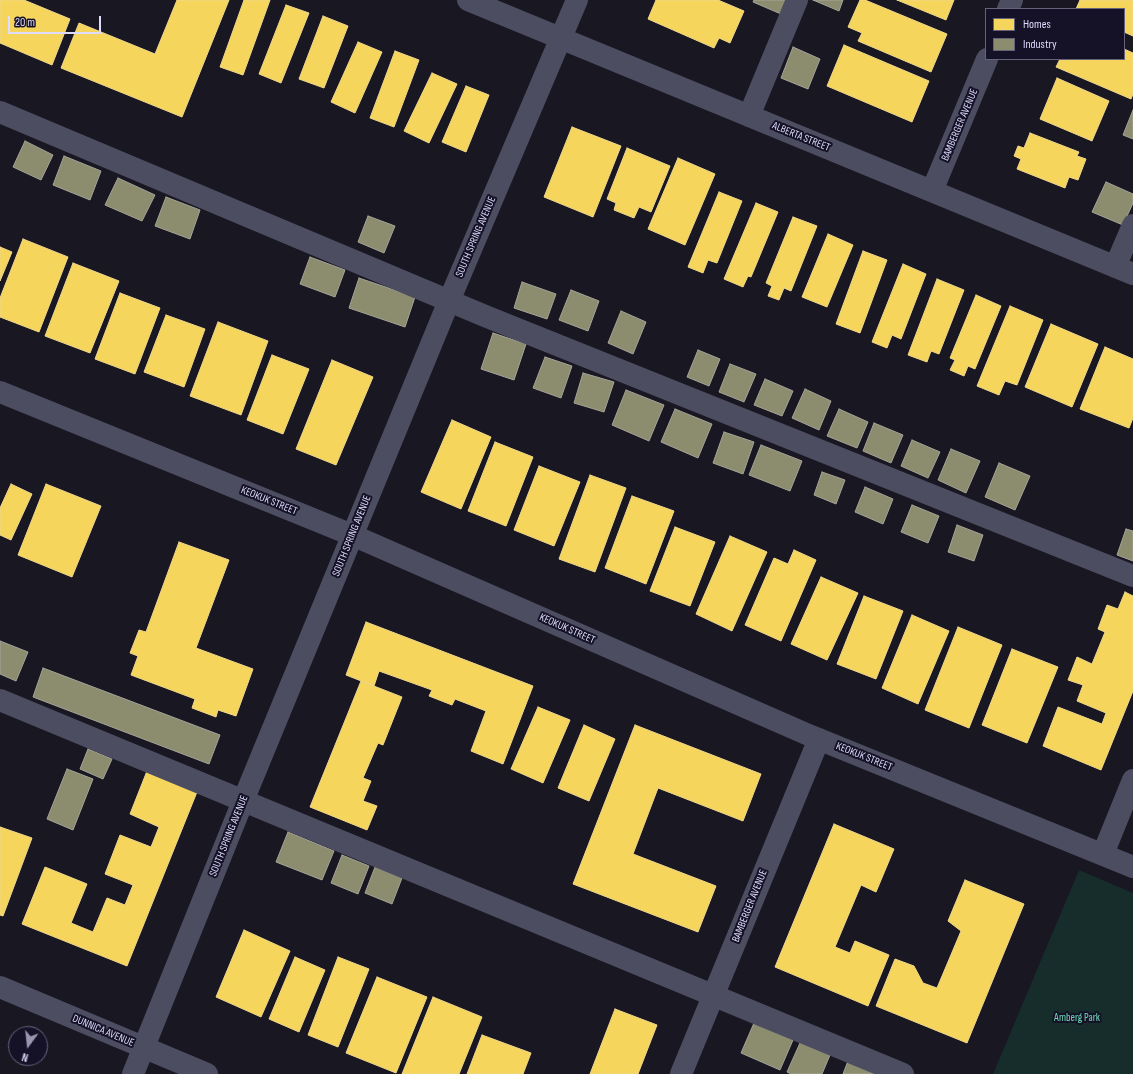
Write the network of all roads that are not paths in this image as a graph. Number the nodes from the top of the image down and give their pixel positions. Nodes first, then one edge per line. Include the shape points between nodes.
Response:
1 (468, 0) edge
2 (577, 0) edge
3 (797, 0) edge
4 (561, 38) junction
5 (988, 60) edge
6 (0, 112) edge
7 (749, 116) junction
8 (932, 191) junction
9 (1133, 225) edge
10 (1124, 271) edge
11 (449, 301) junction
12 (0, 392) edge
13 (352, 535) junction
14 (1133, 576) edge
15 (0, 700) edge
16 (819, 739) junction
17 (1133, 780) edge
18 (243, 801) junction
19 (1103, 854) junction
20 (1133, 866) edge
21 (0, 988) edge
22 (713, 996) junction
23 (143, 1047) junction
24 (133, 1074) edge
25 (207, 1074) edge
26 (681, 1074) edge
27 (903, 1074) edge

1 - 4 street, ALBERTA STREET
2 - 4 street, SOUTH SPRING AVENUE
3 - 7 street
4 - 7 street, ALBERTA STREET
4 - 11 street, SOUTH SPRING AVENUE
5 - 8 street, BAMBERGER AVENUE
6 - 11 street
7 - 8 street, ALBERTA STREET
8 - 10 street, ALBERTA STREET
9 - 10 street
11 - 13 street, SOUTH SPRING AVENUE
11 - 14 street
12 - 13 street, KEOKUK STREET
13 - 16 street, KEOKUK STREET
13 - 18 street, SOUTH SPRING AVENUE
15 - 18 street
16 - 19 street, KEOKUK STREET
16 - 22 street, BAMBERGER AVENUE
17 - 19 street
18 - 22 street
18 - 23 street, SOUTH SPRING AVENUE
19 - 20 street, KEOKUK STREET
21 - 23 street, DUNNICA AVENUE
22 - 26 street, BAMBERGER AVENUE
22 - 27 street
23 - 24 street, SOUTH SPRING AVENUE
23 - 25 street, DUNNICA AVENUE

